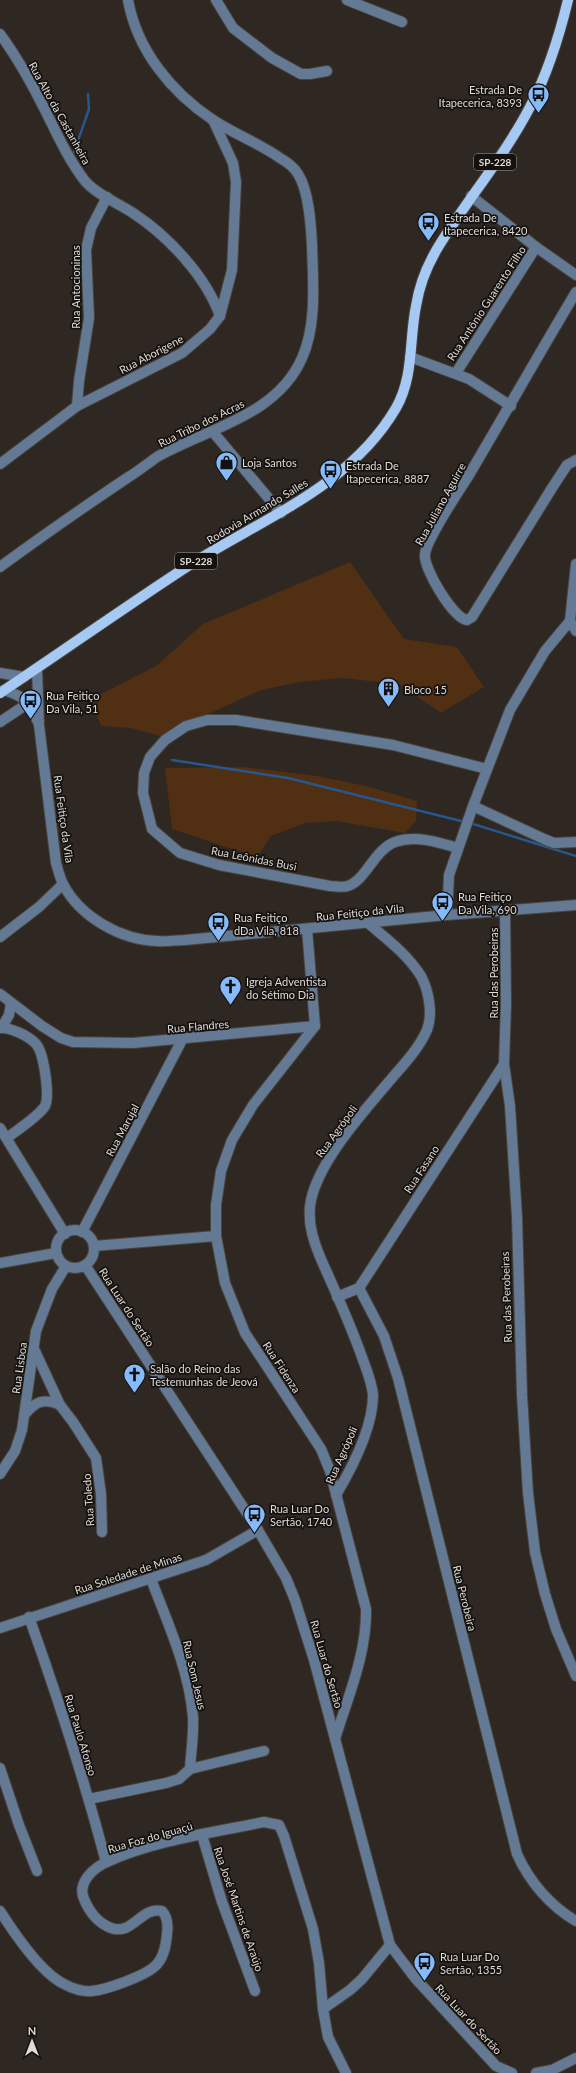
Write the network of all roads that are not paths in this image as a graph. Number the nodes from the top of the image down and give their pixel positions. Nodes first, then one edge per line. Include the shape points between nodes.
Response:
1 (128, 0) edge
2 (216, 0) edge
3 (347, 0) edge
4 (568, 0) edge
5 (402, 22) dead end
6 (0, 34) edge
7 (327, 71) dead end
8 (213, 120) junction
9 (471, 196) junction
10 (107, 197) junction
11 (536, 247) junction
12 (576, 275) edge
13 (576, 292) edge
14 (220, 316) junction
15 (410, 357) junction
16 (456, 373) junction
17 (77, 406) junction
18 (510, 406) junction
19 (213, 432) junction
20 (576, 460) edge
21 (0, 464) edge
22 (281, 513) junction
23 (576, 564) edge
24 (0, 567) edge
25 (570, 620) junction
26 (576, 631) edge
27 (37, 669) junction
28 (0, 673) edge
29 (24, 677) junction
30 (2, 691) edge
31 (39, 696) junction
32 (29, 702) junction
33 (0, 722) edge
34 (39, 725) junction
35 (487, 769) junction
36 (473, 806) junction
37 (576, 842) edge
38 (458, 848) junction
39 (63, 884) junction
40 (576, 905) edge
41 (505, 910) junction
42 (447, 915) junction
43 (368, 923) junction
44 (307, 929) junction
45 (0, 937) edge
46 (0, 994) edge
47 (11, 1003) junction
48 (42, 1026) junction
49 (315, 1026) junction
50 (1, 1028) edge
51 (182, 1040) junction
52 (35, 1043) junction
53 (504, 1064) junction
54 (0, 1128) edge
55 (7, 1138) junction
56 (82, 1232) junction
57 (65, 1234) junction
58 (216, 1236) junction
59 (94, 1246) junction
60 (56, 1253) junction
61 (0, 1263) edge
62 (85, 1265) junction
63 (66, 1266) junction
64 (359, 1288) junction
65 (338, 1297) junction
66 (34, 1351) junction
67 (60, 1405) junction
68 (25, 1414) junction
69 (0, 1474) edge
70 (336, 1495) junction
71 (258, 1530) junction
72 (102, 1532) dead end
73 (151, 1579) junction
74 (29, 1618) junction
75 (0, 1628) edge
76 (576, 1676) edge
77 (335, 1739) junction
78 (264, 1751) dead end
79 (0, 1768) edge
80 (190, 1769) junction
81 (89, 1799) junction
82 (202, 1835) junction
83 (106, 1862) junction
84 (37, 1871) dead end
85 (0, 1911) edge
86 (576, 1921) edge
87 (390, 1945) junction
88 (255, 1991) dead end
89 (323, 2010) junction
90 (576, 2058) edge
91 (346, 2073) edge
92 (512, 2073) edge
93 (536, 2073) edge

1 - 8 street via 142,46 174,86
2 - 7 street via 233,28 272,58 301,74
3 - 5 street
4 - 9 main road, Rodovia Armando Salles / SP-228 via 558,40 530,107 515,134
6 - 10 street, Rua Alto da Castanheira via 38,96 77,170 87,183
8 - 14 street, Rua Aborigene via 233,163 236,182 232,270
8 - 19 street, Rua Tribo dos Acras via 277,155 298,173 308,206 312,261 310,330 302,359 285,386 273,397
9 - 11 street
9 - 15 main road, Rodovia Armando Salles / SP-228 via 437,250 424,277 416,306
10 - 14 street, Rua Alto da Castanheira via 139,217 167,241 206,285
10 - 17 street, Rua Antocioninas via 91,228 86,250 88,318
11 - 12 street
11 - 16 street, Rua Antônio Guarento Filho
13 - 18 street
14 - 17 street, Rua Aborigene via 205,334 182,353
15 - 16 street
15 - 22 main road, Rodovia Armando Salles / SP-228 via 403,393 396,408 370,443 330,479
16 - 18 street via 487,389
17 - 21 street, Rua Aborigene
18 - 20 street, Rua Juliano Aguirre via 446,512 425,553 426,565 446,600 461,618 467,620 472,617 556,482 570,462
19 - 22 street
19 - 24 street, Rua Tribo dos Acras via 181,444 156,458 56,525
22 - 27 main road, Rodovia Armando Salles / SP-228 via 188,567
23 - 25 street
25 - 26 street
25 - 35 street via 545,650 520,690
27 - 29 main road, Rodovia Armando Salles / SP-228
27 - 31 street, Rua Feitiço da Vila
28 - 29 street
29 - 30 main road, Rodovia Armando Salles / SP-228
30 - 32 street via 18,695
31 - 32 street
31 - 34 street, Rua Feitiço da Vila
32 - 33 street
32 - 34 street, Rua Feitiço da Vila
34 - 39 street, Rua Feitiço da Vila via 56,864
35 - 36 street
35 - 38 street, Rua Leônidas Busi via 393,745 236,720 207,720 186,726 165,740 150,757 144,773 143,793 152,829 180,853 220,865 330,886 348,886 355,882 377,855 393,843 416,840
36 - 37 street via 544,840 554,843
36 - 38 street
38 - 42 street via 449,875
39 - 44 street, Rua Feitiço da Vila via 78,906 91,917 129,936 156,941
39 - 45 street via 39,907
40 - 41 street, Rua Feitiço da Vila
41 - 42 street, Rua Feitiço da Vila
41 - 53 street, Rua das Perobeiras
42 - 43 street, Rua Feitiço da Vila
43 - 44 street, Rua Feitiço da Vila
43 - 65 street, Rua Agrópoli via 404,953 422,978 429,1001 430,1018 416,1050 337,1147 315,1186 310,1201 311,1230
44 - 49 street
46 - 47 street, Rua Flandres
47 - 48 street, Rua Flandres
47 - 50 street via 9,1016
48 - 51 street, Rua Flandres via 61,1038 85,1043
48 - 52 street via 41,1034
49 - 51 street, Rua Flandres
49 - 58 street, Rua Fidenza via 253,1104 232,1140 221,1171 216,1205
50 - 52 street
51 - 56 street, Rua Marujal
52 - 55 street via 42,1057 47,1100 42,1110
53 - 64 street, Rua Fasano
53 - 76 street, Rua das Perobeiras via 510,1106 517,1217 522,1395 531,1522 545,1594 556,1629
54 - 55 street
55 - 57 street
56 - 57 street via 73,1231
56 - 59 street
57 - 60 street via 56,1246
58 - 59 street
58 - 70 street, Rua Fidenza via 225,1283 242,1327 321,1449
59 - 62 street via 92,1257
60 - 61 street
60 - 63 street
62 - 63 street via 76,1268
62 - 71 street, Rua Luar do Sertão
63 - 66 street, Rua Lisboa via 44,1307 36,1331
64 - 65 street
64 - 86 street, Rua Perobeira via 384,1336 398,1378 517,1854 529,1876 542,1892
65 - 70 street, Rua Agrópoli via 371,1382 373,1394 370,1419 348,1474
66 - 67 street, Rua Toledo
66 - 68 street, Rua Lisboa
67 - 68 street via 43,1400 35,1403
67 - 72 street, Rua Toledo via 96,1458 101,1494
68 - 69 street, Rua Lisboa via 16,1451
70 - 77 street, Rua Fidenza via 366,1608 366,1627 358,1664
71 - 73 street, Rua Soledade de Minas via 206,1560
71 - 77 street, Rua Luar do Sertão via 286,1578 295,1600
73 - 74 street, Rua Soledade de Minas
73 - 80 street, Rua Som Jesus via 179,1652 191,1702 193,1719
74 - 75 street, Rua Soledade de Minas
74 - 81 street, Rua Paulo Afonso
77 - 87 street, Rua Luar do Sertão
78 - 80 street
79 - 84 street
80 - 81 street via 179,1779 166,1783
81 - 83 street, Rua Paulo Afonso
82 - 83 street, Rua Foz do Iguaçú via 154,1846
82 - 88 street, Rua José Martins de Araújo via 222,1902
82 - 89 street, Rua Foz do Iguaçú via 264,1822 279,1825 313,1929
83 - 85 street, Rua Foz do Iguaçú via 86,1877 83,1887 83,1896 88,1908 97,1919 110,1928 120,1929 130,1926 147,1912 157,1910 162,1911 167,1920 161,1959 154,1967 129,1980 92,1991 65,1985 49,1975
87 - 89 street via 362,1979
87 - 92 street, Rua Luar do Sertão via 414,1978 496,2066
89 - 91 street via 328,2038
90 - 93 street via 552,2070

